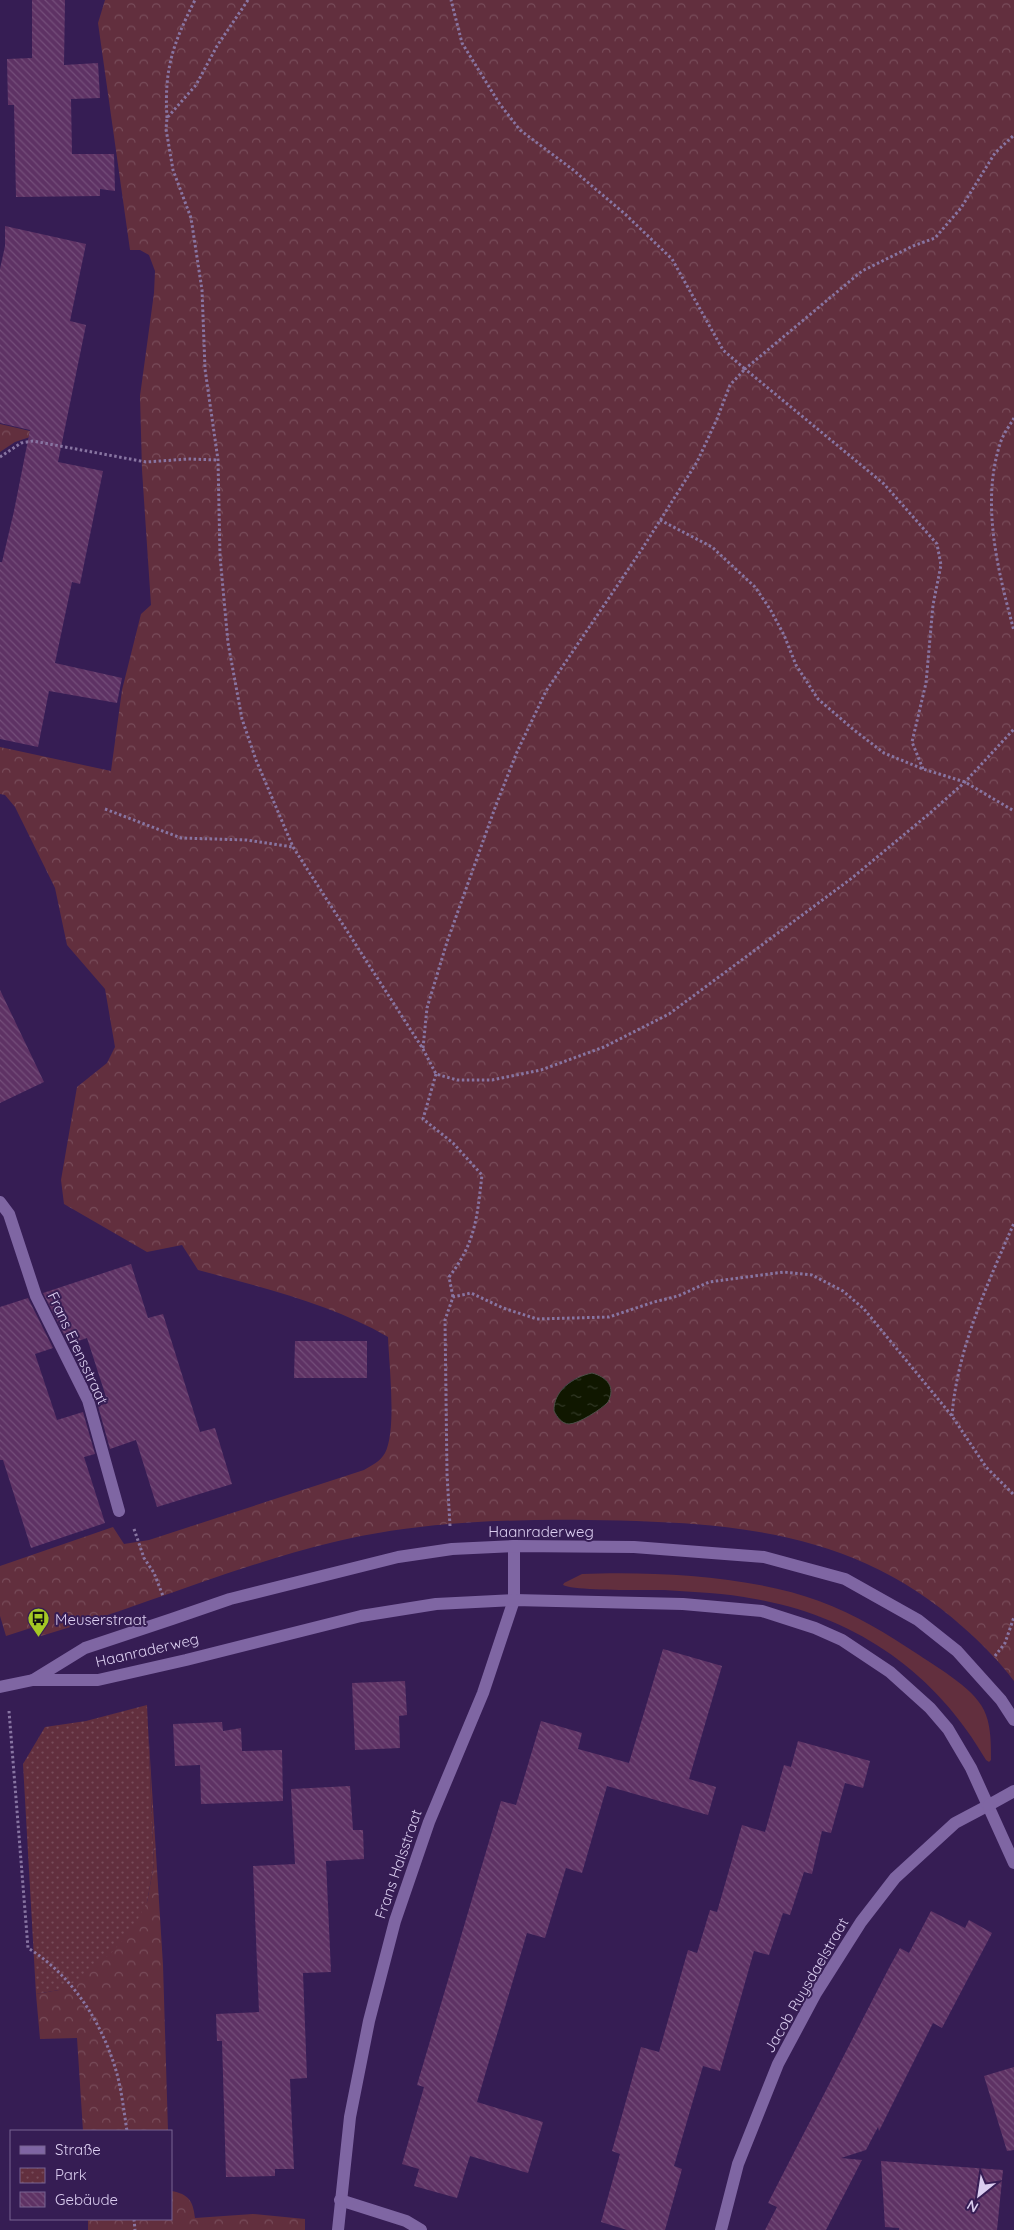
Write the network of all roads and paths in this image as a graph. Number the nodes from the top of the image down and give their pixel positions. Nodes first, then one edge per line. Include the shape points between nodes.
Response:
1 (195, 0) edge
2 (248, 0) edge
3 (451, 0) edge
4 (168, 118) junction
5 (1014, 135) edge
6 (745, 369) junction
7 (1014, 418) edge
8 (0, 457) edge
9 (218, 460) junction
10 (660, 520) junction
11 (1014, 631) edge
12 (1014, 729) edge
13 (923, 769) junction
14 (965, 782) junction
15 (105, 809) dead end
16 (1014, 811) edge
17 (293, 847) junction
18 (423, 1049) junction
19 (436, 1074) junction
20 (0, 1202) edge
21 (1014, 1223) edge
22 (453, 1297) junction
23 (952, 1416) junction
24 (1014, 1495) edge
25 (120, 1511) dead end
26 (514, 1546) junction
27 (452, 1549) junction
28 (144, 1558) dead end
29 (158, 1582) dead end
30 (514, 1600) junction
31 (1014, 1617) edge
32 (979, 1675) junction
33 (33, 1680) junction
34 (4, 1687) edge
35 (1014, 1720) edge
36 (1014, 1791) edge
37 (989, 1805) junction
38 (1014, 1864) edge
39 (127, 2130) edge
40 (340, 2200) junction
41 (338, 2230) edge
42 (421, 2230) edge
43 (721, 2230) edge

1 - 4 path via 176,36 170,58 166,94
2 - 4 path via 216,46 196,85
3 - 6 path via 462,43 509,117 520,130 619,209 672,259 723,350
4 - 9 path via 166,128 173,170 191,218 202,290 205,369
5 - 6 path via 995,153 961,208 935,238 862,271
6 - 10 path via 730,385 697,462
6 - 13 path via 884,484 937,544 941,565 933,605 926,683 912,742
7 - 11 path via 1001,441 993,478 991,520
8 - 9 path via 20,443 33,441 146,462
9 - 17 path via 223,604 242,718
10 - 13 path via 712,547 755,587 770,609 796,665 818,699 884,753
10 - 18 path via 546,692 517,752 447,942 427,1008
12 - 14 path
13 - 14 path
14 - 16 path
14 - 19 path via 852,878 669,1014 604,1047 541,1070 492,1080 458,1080
15 - 17 path via 181,838 246,840
17 - 18 path
18 - 19 path
19 - 22 path via 423,1119 453,1143 482,1175 476,1222 464,1256 449,1277
20 - 25 street, Frans Erensstraat via 9,1214 36,1296 88,1400
21 - 23 path via 971,1330 958,1375
22 - 23 path via 471,1292 503,1308 537,1319 609,1317 678,1296 709,1282 784,1272 812,1275 843,1291 864,1309
22 - 27 path via 445,1320 446,1474
23 - 24 path via 986,1467
26 - 27 street, Haanraderweg
26 - 30 street, Frans Halsstraat
26 - 32 street, Haanraderweg via 634,1547 764,1558 846,1579 918,1620 957,1651
27 - 33 street, Haanraderweg via 398,1557 230,1599 86,1648
28 - 29 path
30 - 33 street, Haanraderweg via 436,1604 361,1616 98,1680
30 - 37 street, Haanraderweg via 683,1604 762,1611 815,1628 842,1640 890,1672 930,1708 948,1729
30 - 40 street, Frans Halsstraat via 482,1692 429,1822 395,1921 350,2117
31 - 32 path via 1005,1643
32 - 35 street, Haanraderweg
33 - 34 street, Haanraderweg
34 - 39 path via 28,1948 58,1970 90,2012 118,2076
36 - 37 street
37 - 38 street, Haanraderweg
37 - 43 street, Jacob Ruysdaelstraat via 956,1823 895,1878 861,1922 821,1985 778,2064 738,2164
40 - 41 street, Frans Halsstraat
40 - 42 street via 406,2221

